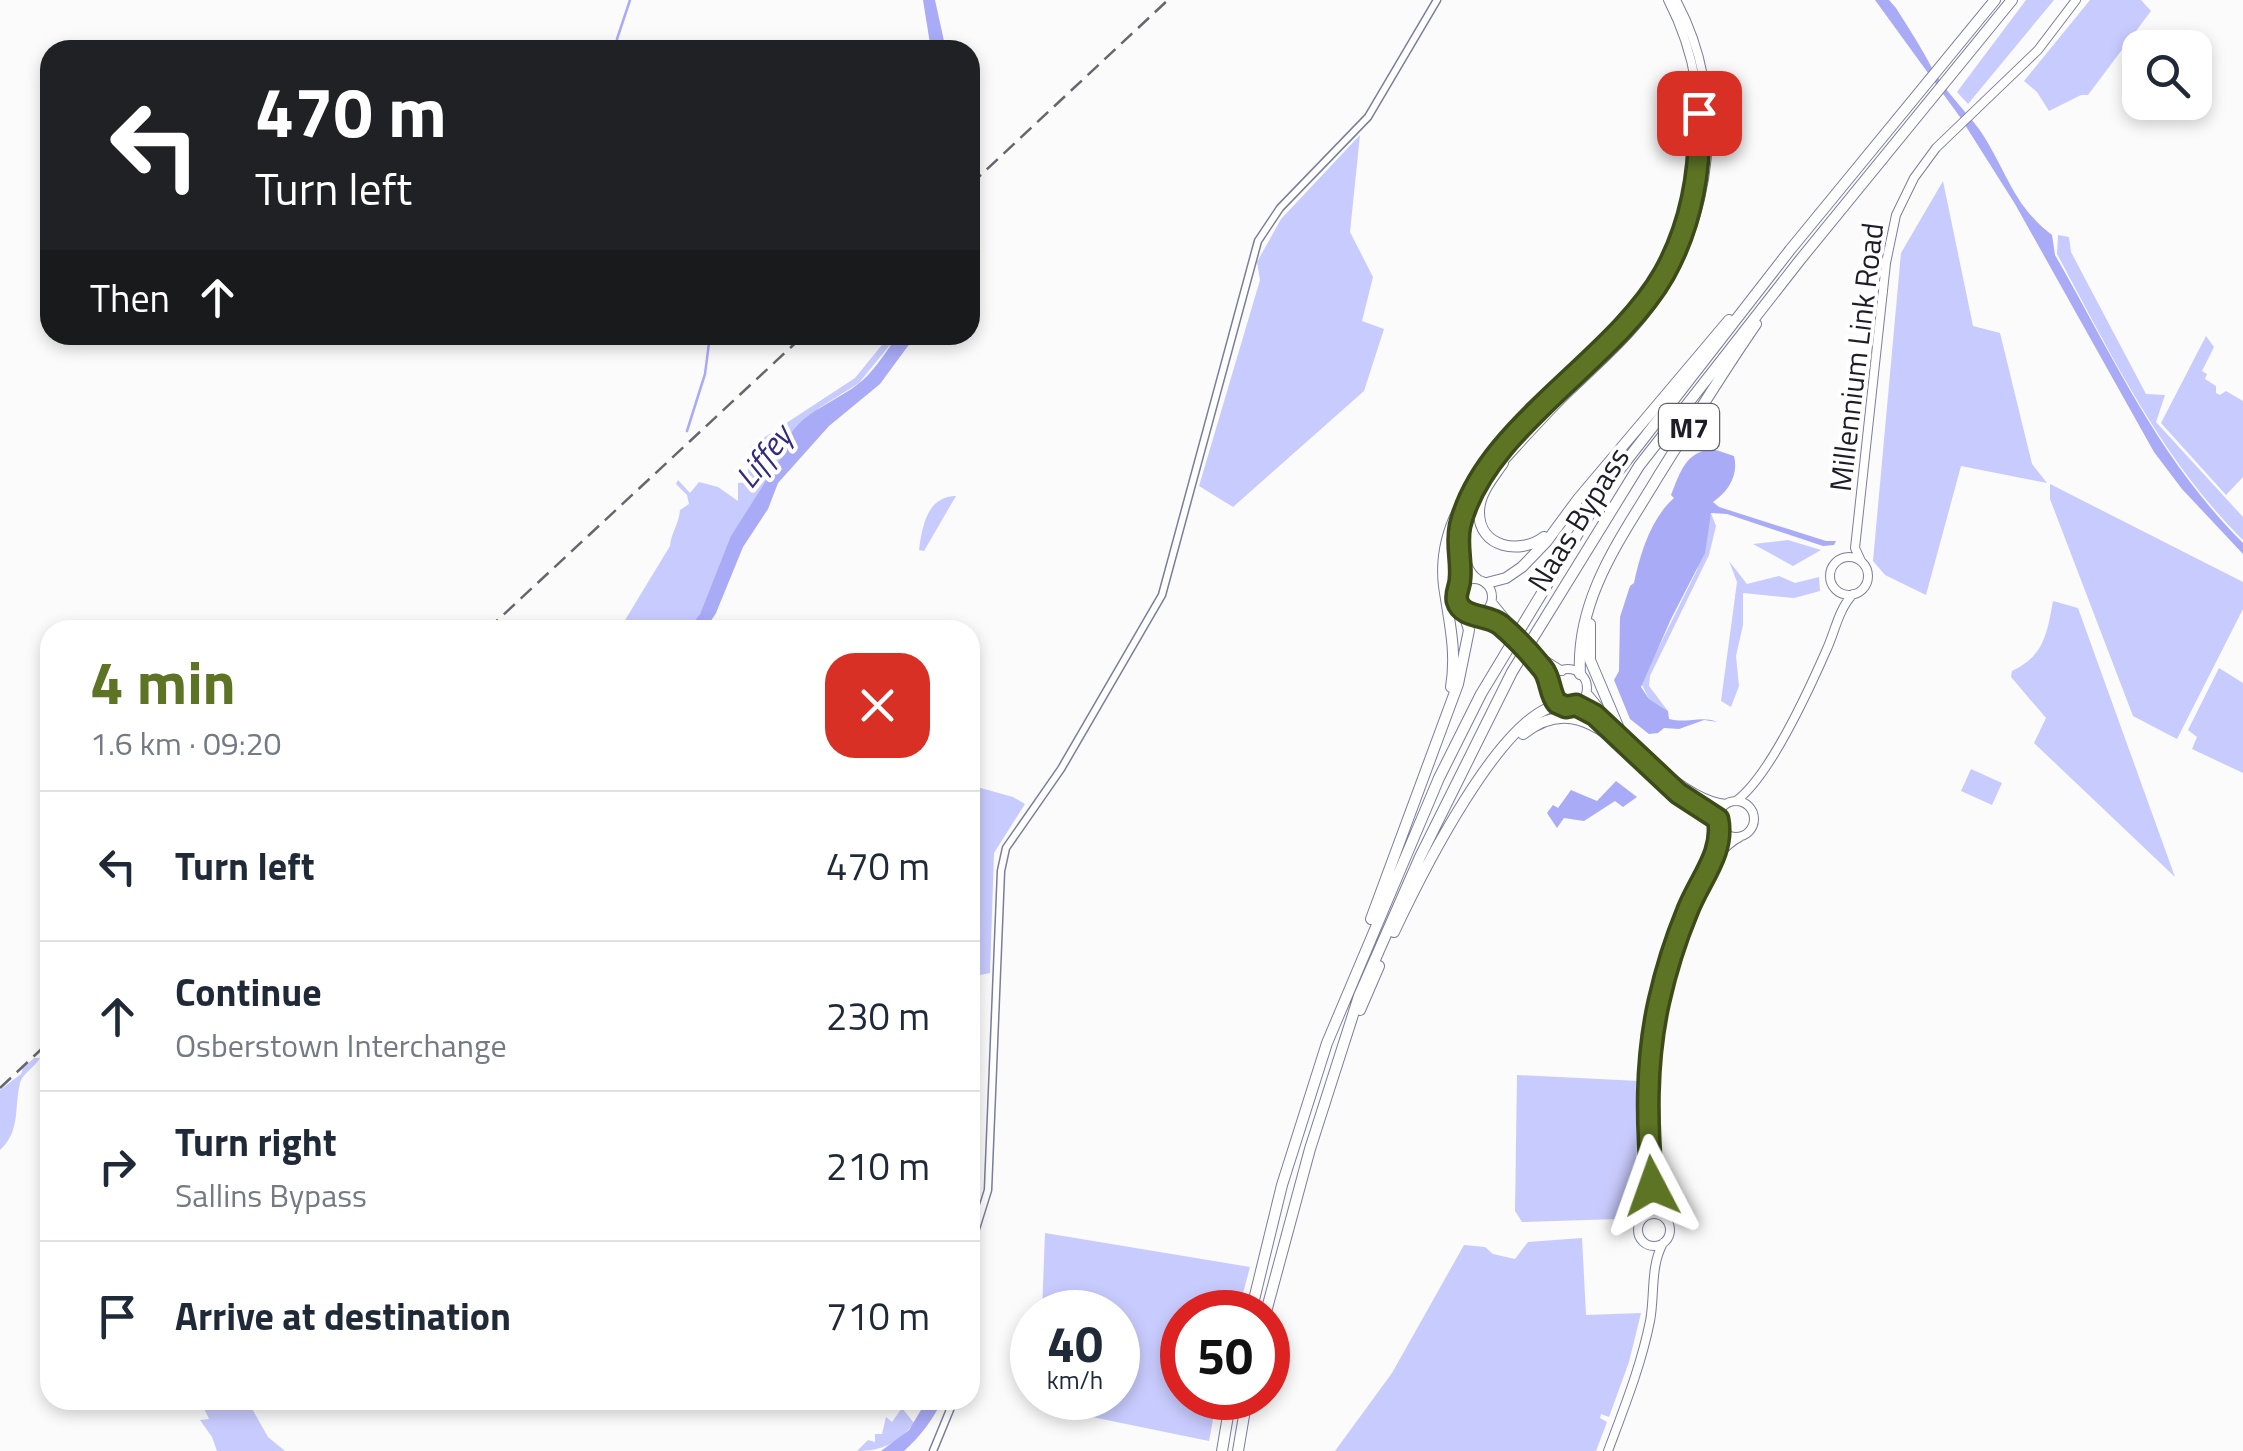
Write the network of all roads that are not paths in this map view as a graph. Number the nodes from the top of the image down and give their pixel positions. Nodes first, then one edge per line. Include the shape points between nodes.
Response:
1 (1437, 0) edge
2 (1668, 0) edge
3 (1676, 0) edge
4 (1995, 0) edge
5 (2012, 0) edge
6 (2076, 0) edge
7 (1842, 199) junction
8 (1499, 461) junction
9 (1563, 520) junction
10 (1856, 548) junction
11 (1846, 556) junction
12 (1861, 561) junction
13 (1482, 581) junction
14 (1596, 588) junction
15 (1458, 590) junction
16 (1838, 592) junction
17 (1853, 594) junction
18 (1492, 602) junction
19 (1842, 609) junction
20 (1463, 610) junction
21 (1477, 614) junction
22 (1506, 625) junction
23 (1540, 662) junction
24 (1562, 671) junction
25 (1580, 674) junction
26 (1550, 687) junction
27 (1586, 693) junction
28 (1561, 705) junction
29 (1576, 705) junction
30 (1446, 717) junction
31 (1620, 731) junction
32 (1640, 759) junction
33 (1487, 767) junction
34 (1752, 788) junction
35 (1736, 801) junction
36 (1726, 804) junction
37 (1750, 807) junction
38 (1718, 819) junction
39 (1721, 830) junction
40 (1740, 837) junction
41 (1716, 855) junction
42 (1354, 977) junction
43 (1335, 1075) junction
44 (1652, 1195) junction
45 (980, 1216) edge
46 (1646, 1216) junction
47 (1662, 1217) junction
48 (1664, 1243) junction
49 (1648, 1245) junction
50 (1655, 1262) junction
51 (1256, 1290) edge
52 (1272, 1290) edge
53 (950, 1410) edge
54 (1227, 1420) edge
55 (1243, 1420) edge
56 (932, 1451) edge
57 (1222, 1451) edge
58 (1238, 1451) edge
59 (1608, 1451) edge

1 - 45 street via 1368,116 1280,208 1258,241 1162,595 1061,770 1006,848 988,1190
2 - 8 main road via 1693,68 1699,113 1697,177 1686,221 1664,274 1635,315
3 - 8 main road via 1698,51 1707,99 1706,156 1693,226 1670,278 1643,316
4 - 7 highway, Naas Bypass / M7
5 - 7 highway, Naas Bypass / M7
6 - 10 main road, Millennium Link Road via 2038,50 1914,178 1896,215
7 - 9 highway, M7 via 1744,300
7 - 14 highway, M7 via 1710,393 1617,541
7 - 42 highway, Naas Bypass / M7 via 1790,250 1606,487 1481,694
7 - 43 highway, Naas Bypass / M7 via 1639,466 1512,672 1404,892 1359,996
8 - 9 highway, M7 via 1481,500 1480,520 1490,538 1523,548
8 - 13 main road via 1468,517 1465,562
8 - 15 main road via 1463,518
8 - 30 highway, M7 via 1464,496 1448,536 1444,581 1455,642
9 - 13 highway, M7 via 1522,567 1506,578
10 - 11 main road
10 - 12 main road, Millennium Link Road
11 - 12 main road
11 - 16 main road via 1829,574
12 - 17 main road via 1868,579
13 - 15 main road via 1466,581
13 - 18 main road
14 - 25 highway, M7 via 1581,639
14 - 31 highway, M7 via 1590,660
15 - 20 main road
16 - 17 main road
16 - 19 main road
17 - 19 main road
18 - 21 main road
18 - 22 main road
19 - 34 main road via 1795,714
20 - 21 main road
20 - 30 highway, M7 via 1469,630
21 - 22 main road
22 - 23 main road, bridge
23 - 24 main road
23 - 26 main road
24 - 25 main road
24 - 26 main road
25 - 27 main road
26 - 28 main road
27 - 29 main road
27 - 31 main road
28 - 29 main road
28 - 33 highway, M7 via 1530,719
29 - 32 main road
30 - 42 highway, M7
31 - 36 main road via 1688,792
32 - 33 highway, M7 via 1596,726 1568,717 1536,724
32 - 38 main road
33 - 43 highway, M7 via 1426,866
34 - 35 main road
34 - 37 main road
35 - 36 main road
35 - 37 main road
36 - 38 main road
37 - 40 main road via 1753,828
38 - 39 main road
39 - 40 main road
39 - 41 main road
40 - 41 main road
41 - 44 main road via 1688,910 1658,1006 1647,1096
42 - 51 highway, Naas Bypass / M7 via 1282,1185
43 - 52 highway, Naas Bypass / M7
44 - 46 main road
44 - 47 main road
46 - 47 main road
46 - 49 main road via 1638,1231
47 - 48 main road via 1670,1230
48 - 49 main road
48 - 50 main road
49 - 50 main road
50 - 59 main road via 1640,1366
53 - 56 street
54 - 57 highway
55 - 58 highway

